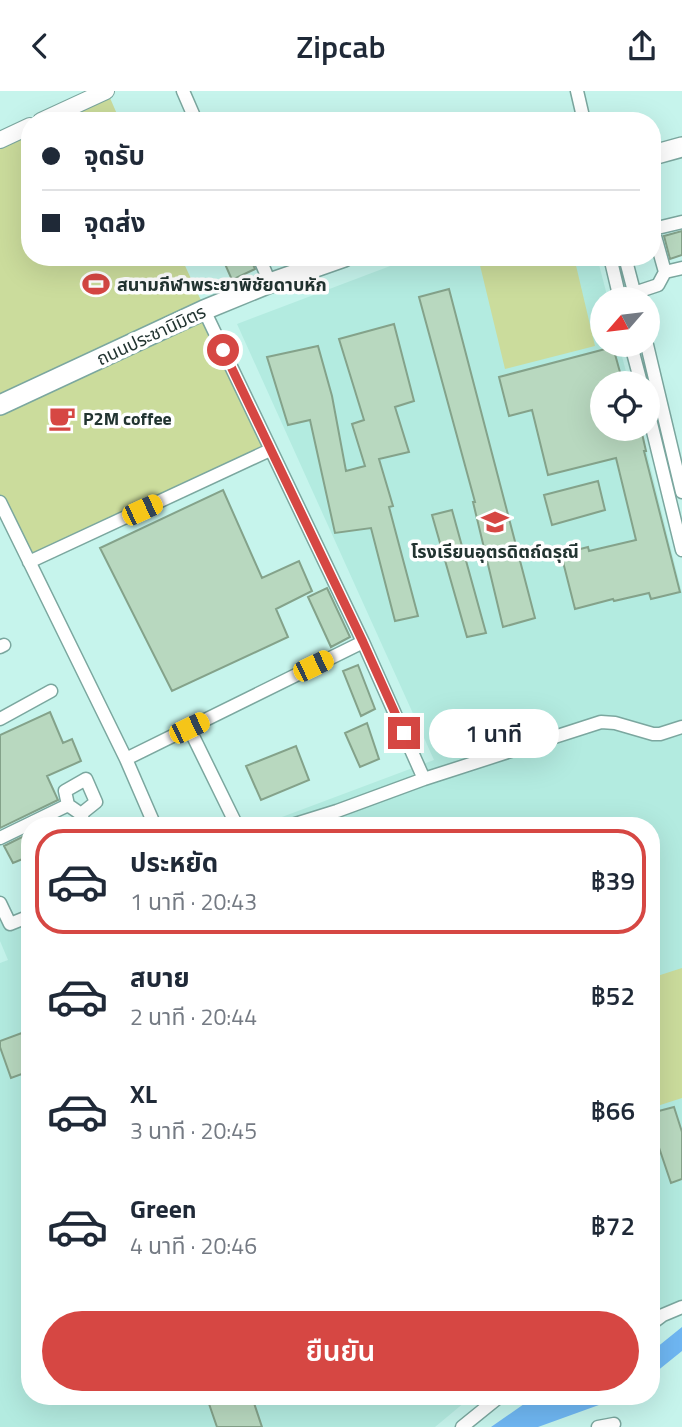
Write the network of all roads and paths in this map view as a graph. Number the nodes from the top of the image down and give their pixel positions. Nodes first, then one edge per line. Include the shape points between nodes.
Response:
1 (106, 91) edge
2 (183, 91) edge
3 (577, 91) edge
4 (60, 112) edge
5 (192, 112) edge
6 (582, 112) edge
7 (21, 130) edge
8 (0, 139) edge
9 (682, 147) edge
10 (661, 153) edge
11 (682, 222) edge
12 (661, 227) edge
13 (661, 258) edge
14 (263, 266) edge
15 (319, 266) edge
16 (612, 266) edge
17 (627, 266) edge
18 (682, 268) edge
19 (665, 272) junction
20 (271, 283) junction
21 (617, 287) edge
22 (633, 287) edge
23 (654, 287) edge
24 (204, 310) junction
25 (649, 357) edge
26 (0, 405) edge
27 (655, 441) edge
28 (270, 450) junction
29 (682, 492) edge
30 (0, 502) edge
31 (682, 550) edge
32 (29, 562) junction
33 (363, 642) junction
34 (51, 691) dead end
35 (0, 719) edge
36 (682, 727) edge
37 (189, 728) junction
38 (126, 759) junction
39 (424, 779) junction
40 (68, 805) junction
41 (43, 817) edge
42 (80, 817) edge
43 (85, 817) edge
44 (151, 817) edge
45 (233, 817) edge
46 (318, 817) edge
47 (21, 828) edge
48 (0, 838) edge
49 (0, 903) edge
50 (21, 920) edge
51 (682, 1307) edge
52 (660, 1317) edge
53 (489, 1405) edge
54 (614, 1424) dead end
55 (463, 1427) edge
56 (598, 1427) edge

1 - 4 street
2 - 5 street
3 - 6 street
7 - 8 street
9 - 10 main road
11 - 12 street
13 - 19 street
14 - 20 street
15 - 20 main road, ถนนประชานิมิตร
16 - 21 street
17 - 22 street
18 - 19 street
19 - 23 street
20 - 24 main road, ถนนประชานิมิตร
24 - 26 main road, ถนนประชานิมิตร
24 - 28 street
25 - 29 street
27 - 31 street
28 - 32 street
28 - 33 street
30 - 32 street
32 - 38 street
33 - 37 street
33 - 39 street
34 - 35 street
36 - 39 street via 660,734 601,722
37 - 38 street
37 - 45 street
38 - 44 street
39 - 46 street
40 - 41 street
40 - 42 street
40 - 43 street via 65,791 86,779 96,802
47 - 48 street
49 - 50 street via 10,924
51 - 52 street
53 - 55 street
54 - 56 street

